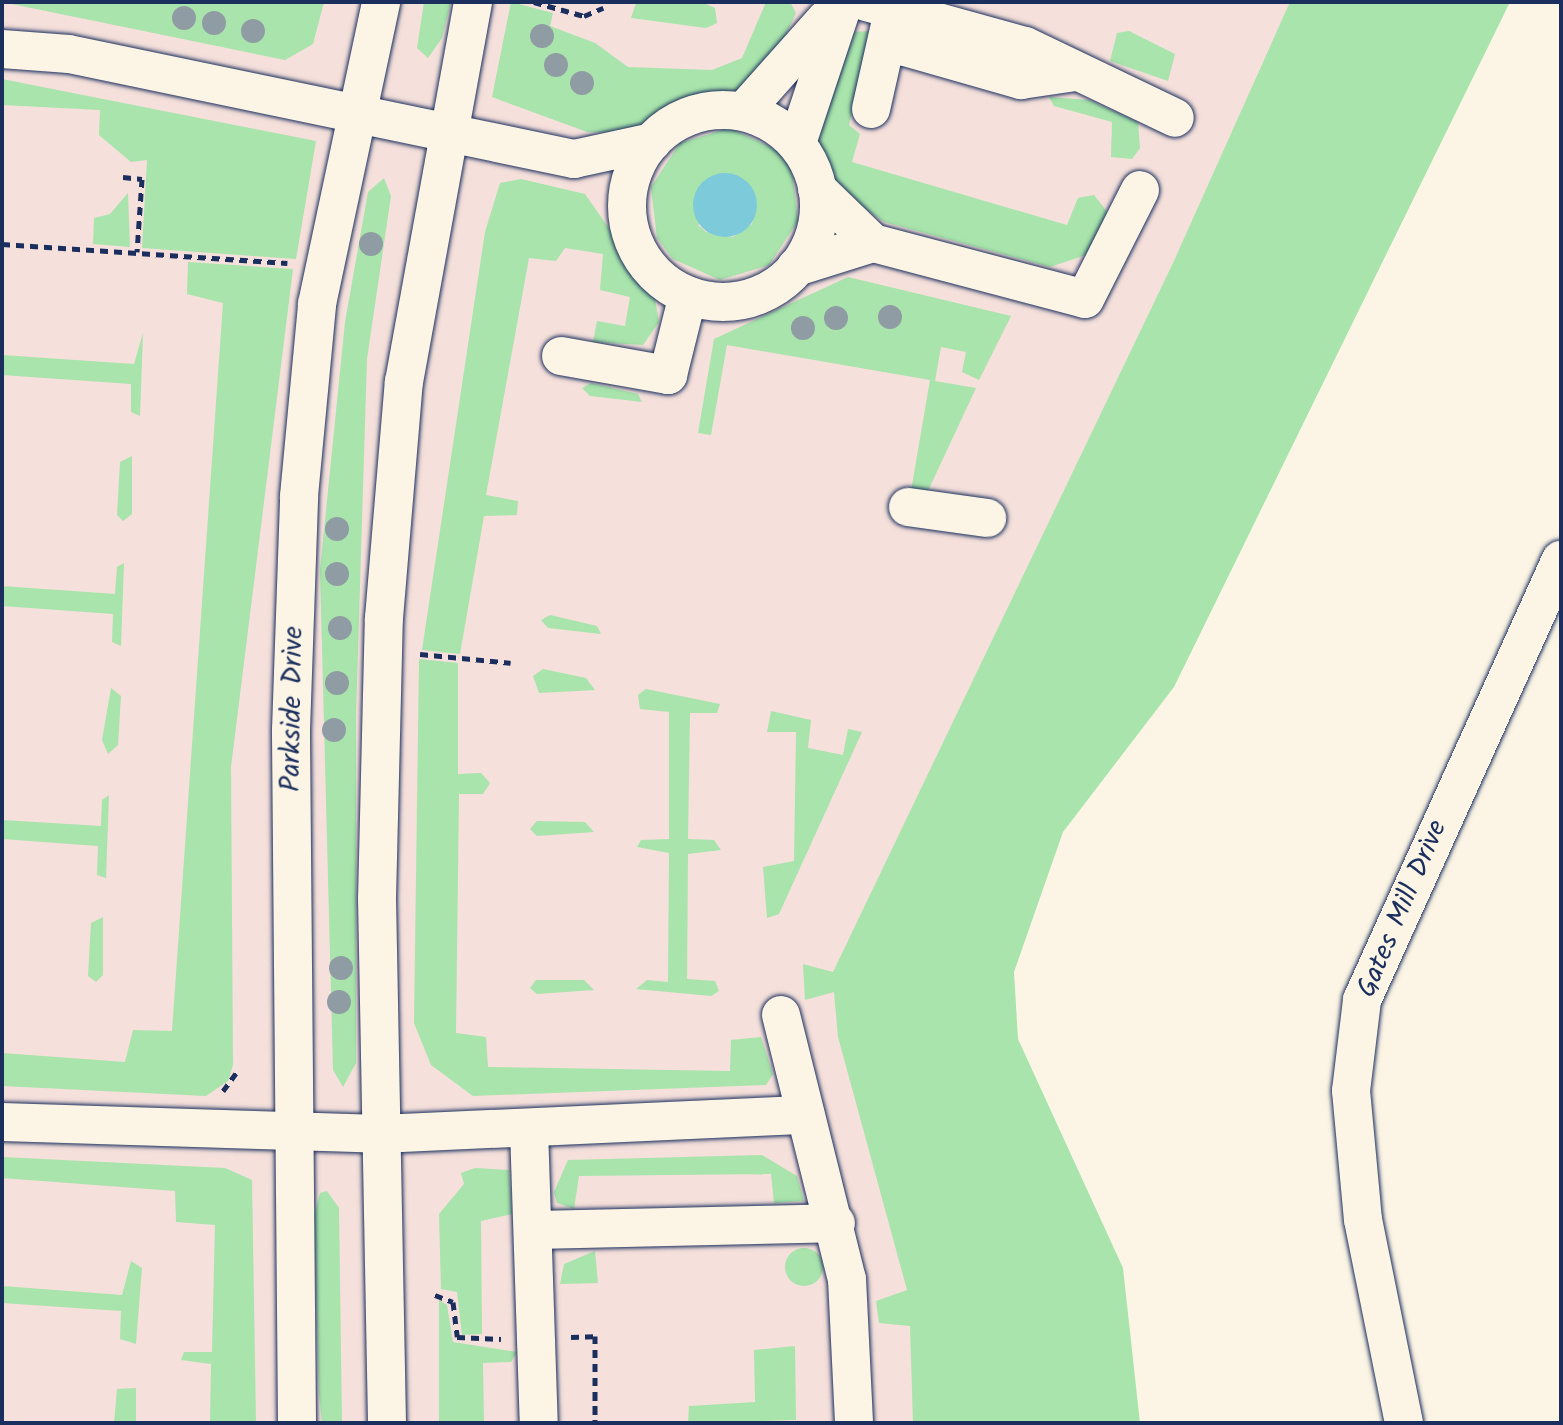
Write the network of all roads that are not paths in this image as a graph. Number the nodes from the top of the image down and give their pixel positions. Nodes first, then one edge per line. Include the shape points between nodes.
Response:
1 (381, 2) edge
2 (473, 2) edge
3 (843, 2) edge
4 (940, 2) edge
5 (889, 5) edge
6 (2, 49) edge
7 (1075, 72) junction
8 (871, 109) dead end
9 (744, 111) junction
10 (359, 112) junction
11 (1175, 118) dead end
12 (446, 129) junction
13 (652, 142) junction
14 (797, 143) junction
15 (574, 159) junction
16 (817, 189) junction
17 (1140, 190) dead end
18 (627, 219) junction
19 (873, 243) junction
20 (796, 267) junction
21 (688, 295) junction
22 (561, 356) dead end
23 (908, 507) dead end
24 (987, 518) dead end
25 (1561, 560) edge
26 (781, 1015) dead end
27 (806, 1115) junction
28 (2, 1122) edge
29 (529, 1129) junction
30 (292, 1133) junction
31 (380, 1134) junction
32 (836, 1223) junction
33 (533, 1230) junction
34 (297, 1423) edge
35 (387, 1423) edge
36 (539, 1423) edge
37 (854, 1423) edge
38 (1404, 1423) edge

1 - 10 street, Parkside Drive
2 - 12 street
3 - 9 street
3 - 14 street
4 - 7 street via 1030,28
5 - 7 street via 905,47 1021,80
5 - 8 street
6 - 10 street via 69,54
7 - 11 street
9 - 13 street via 684,117
9 - 14 street
10 - 12 street
10 - 30 street, Parkside Drive via 317,304 299,496
12 - 15 street
12 - 31 street via 404,382 384,618
13 - 15 street
13 - 18 street via 628,187
14 - 16 street
15 - 18 street via 608,186
16 - 19 street
16 - 20 street via 815,234
17 - 19 street via 1085,299
18 - 21 street via 657,277
19 - 20 street
20 - 21 street via 748,299
21 - 22 street via 668,375
23 - 24 street
25 - 38 street, Gates Mill Drive via 1362,1000 1351,1091 1363,1220
26 - 27 street
27 - 29 street
27 - 32 street
28 - 30 street
29 - 31 street
29 - 33 street
30 - 31 street
30 - 34 street, Parkside Drive
31 - 35 street
32 - 33 street
32 - 37 street via 847,1279
33 - 36 street

